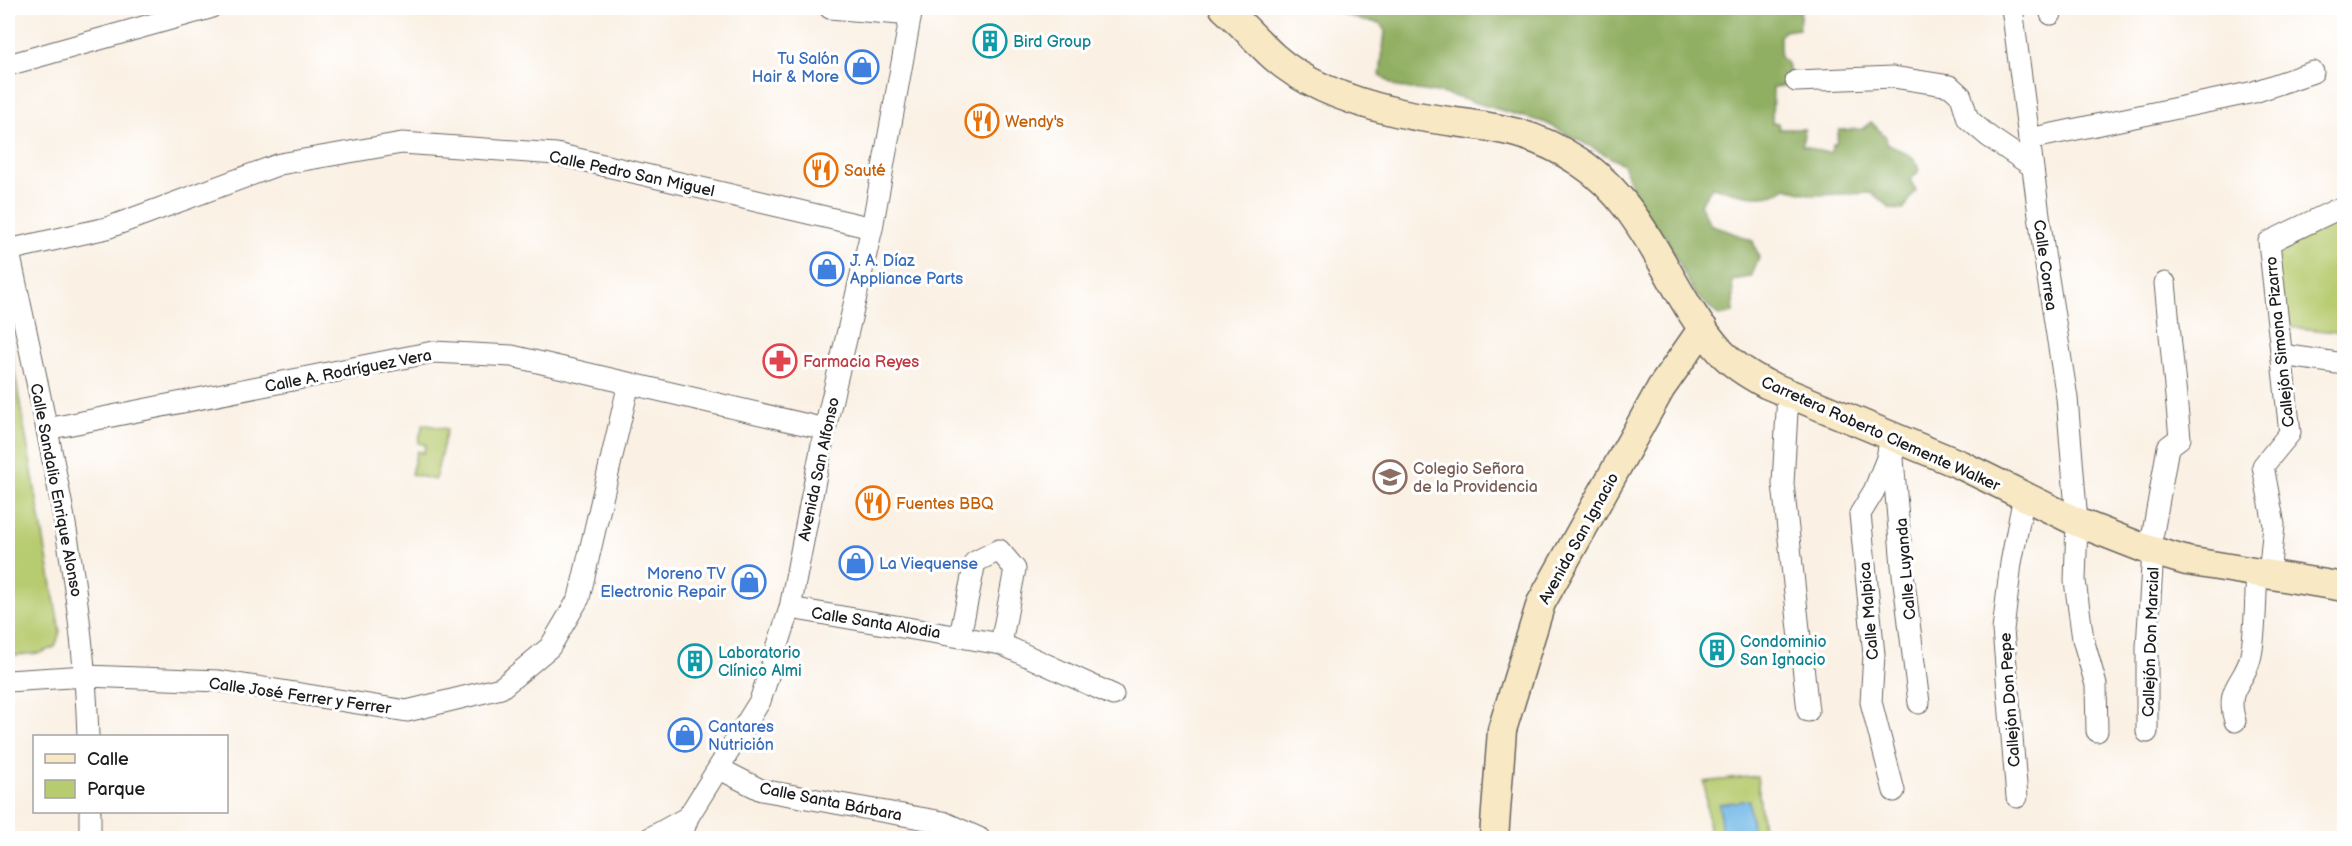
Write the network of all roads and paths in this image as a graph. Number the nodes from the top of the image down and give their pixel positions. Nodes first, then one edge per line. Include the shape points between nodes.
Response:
1 (210, 8) edge
2 (830, 8) edge
3 (1224, 8) edge
4 (2012, 8) edge
5 (912, 11) edge
6 (8, 66) edge
7 (2313, 72) dead end
8 (1796, 81) dead end
9 (2029, 139) junction
10 (2032, 166) junction
11 (2344, 207) edge
12 (872, 228) junction
13 (8, 249) edge
14 (2165, 283) dead end
15 (1703, 328) junction
16 (2282, 355) junction
17 (2344, 364) edge
18 (629, 383) junction
19 (1788, 393) junction
20 (47, 429) junction
21 (825, 429) junction
22 (1891, 435) junction
23 (2024, 496) junction
24 (2077, 522) junction
25 (2150, 550) junction
26 (2263, 575) junction
27 (2344, 587) edge
28 (790, 608) junction
29 (960, 636) junction
30 (1001, 644) junction
31 (86, 676) junction
32 (8, 681) edge
33 (1113, 695) dead end
34 (1920, 703) dead end
35 (1808, 711) dead end
36 (2235, 721) dead end
37 (2097, 731) dead end
38 (2147, 732) dead end
39 (88, 735) edge
40 (720, 769) junction
41 (1894, 791) dead end
42 (2017, 797) dead end
43 (90, 813) edge
44 (688, 817) junction
45 (90, 838) edge
46 (650, 838) edge
47 (681, 838) edge
48 (979, 838) edge
49 (1494, 838) edge

1 - 6 street
2 - 5 street
3 - 15 main road, Carretera Roberto Clemente Walker via 1274,57 1327,89 1397,112 1517,131 1579,161 1606,182 1638,221
4 - 9 street, Calle Correa
5 - 12 street, Avenida San Alfonso
7 - 9 street via 2254,92
8 - 10 street via 1893,77 1950,86 1961,96 1968,119
9 - 10 street, Calle Correa
10 - 24 street, Calle Correa via 2067,398
11 - 16 street, Callejón Simona Pizarro via 2269,242
12 - 13 street, Calle Pedro San Miguel via 556,154 402,143 280,164 106,228
12 - 21 street, Avenida San Alfonso
13 - 20 street, Calle Sandalio Enrique Alonso
14 - 25 street, Callejón Don Marcial via 2180,438 2168,447
15 - 19 main road, Carretera Roberto Clemente Walker via 1722,353 1743,371
15 - 49 main road, Avenida San Ignacio via 1661,388 1541,603 1502,730
16 - 17 street
16 - 26 street, Callejón Simona Pizarro via 2290,433 2263,466 2274,525
18 - 20 street, Calle A. Rodríguez Vera via 512,356 433,352
18 - 21 street, Calle A. Rodríguez Vera
18 - 31 street, Calle José Ferrer y Ferrer via 579,598 550,647 501,688 407,711 219,681
19 - 22 main road, Carretera Roberto Clemente Walker
19 - 35 street via 1783,484
20 - 31 street, Calle Sandalio Enrique Alonso via 74,568
21 - 28 street, Avenida San Alfonso
22 - 23 main road, Carretera Roberto Clemente Walker
22 - 34 street, Calle Luyanda via 1902,566
22 - 41 street, Calle Malpica via 1887,458 1860,514 1860,525 1874,655 1871,702
23 - 24 main road, Carretera Roberto Clemente Walker
23 - 42 street, Callejón Don Pepe via 2003,630
24 - 25 main road, Carretera Roberto Clemente Walker
24 - 37 street, Calle Correa via 2075,581 2083,639 2096,685
25 - 26 main road, Carretera Roberto Clemente Walker
25 - 38 street, Callejón Don Marcial
26 - 27 main road, Carretera Roberto Clemente Walker
26 - 36 street, Callejón Simona Pizarro via 2251,656 2232,697
28 - 29 street, Calle Santa Alodia
28 - 40 street, Avenida San Alfonso via 760,701
29 - 30 street
29 - 30 street, Calle Santa Alodia via 975,562 999,550 1015,569
30 - 33 street
31 - 32 street, Calle José Ferrer y Ferrer
31 - 39 street, Calle Sandalio Enrique Alonso
40 - 44 street, Avenida San Alfonso
40 - 48 street, Calle Santa Bárbara via 761,790 943,822
43 - 45 street
44 - 46 street
44 - 47 street, Avenida San Alfonso

